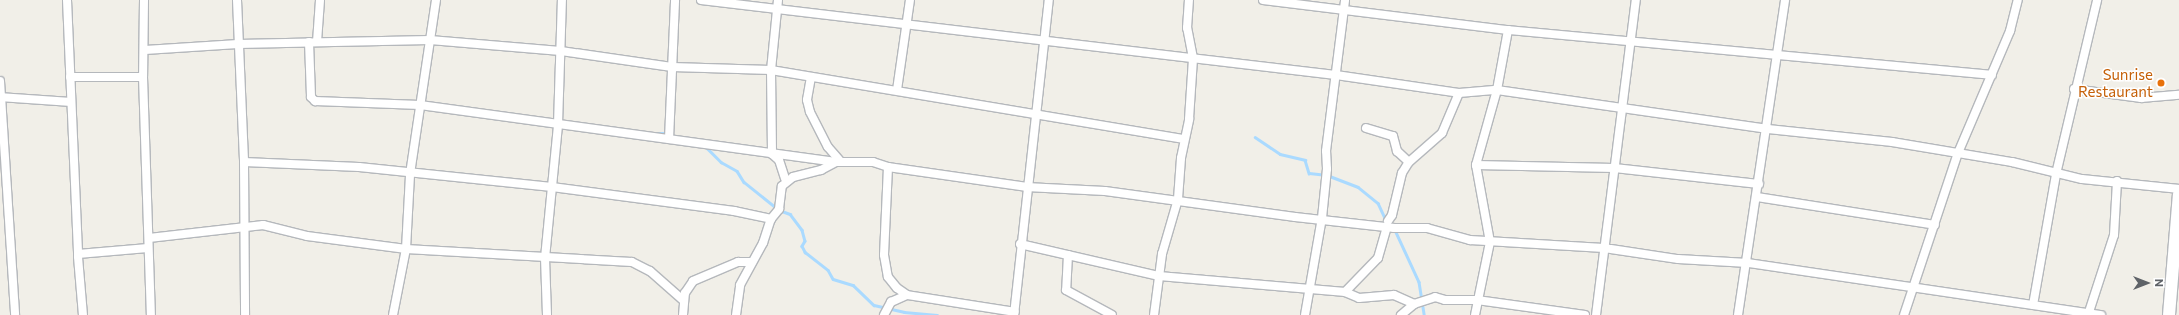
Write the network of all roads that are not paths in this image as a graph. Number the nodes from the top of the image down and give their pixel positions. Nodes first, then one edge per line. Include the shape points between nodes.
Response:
1 (67, 0) edge
2 (144, 0) edge
3 (237, 0) edge
4 (320, 0) edge
5 (436, 0) edge
6 (562, 0) edge
7 (675, 0) edge
8 (701, 0) edge
9 (910, 0) edge
10 (1049, 0) edge
11 (1189, 0) edge
12 (1263, 0) edge
13 (1345, 0) edge
14 (1636, 0) edge
15 (1785, 0) edge
16 (2018, 0) edge
17 (2097, 0) edge
18 (777, 4) edge
19 (1344, 9) junction
20 (906, 24) junction
21 (1508, 30) junction
22 (430, 40) junction
23 (1633, 40) junction
24 (1044, 41) junction
25 (313, 42) junction
26 (238, 44) junction
27 (145, 50) junction
28 (561, 51) junction
29 (1778, 55) junction
30 (1193, 58) junction
31 (672, 67) junction
32 (771, 70) junction
33 (1336, 75) junction
34 (1992, 75) junction
35 (811, 76) junction
36 (70, 77) junction
37 (143, 77) junction
38 (0, 81) edge
39 (2074, 89) junction
40 (897, 90) junction
41 (1497, 90) junction
42 (1460, 93) junction
43 (2179, 95) edge
44 (1, 97) edge
45 (71, 102) junction
46 (420, 106) junction
47 (1624, 107) junction
48 (1036, 115) junction
49 (558, 125) junction
50 (1366, 128) dead end
51 (1768, 129) junction
52 (669, 138) junction
53 (1184, 139) junction
54 (1958, 153) junction
55 (772, 154) junction
56 (244, 162) junction
57 (838, 162) junction
58 (1409, 162) junction
59 (1476, 165) junction
60 (888, 167) junction
61 (1614, 168) junction
62 (410, 174) junction
63 (2056, 174) junction
64 (785, 179) dead end
65 (2117, 181) junction
66 (1758, 184) junction
67 (552, 187) junction
68 (1026, 188) junction
69 (2179, 189) edge
70 (2179, 194) edge
71 (1757, 197) junction
72 (1178, 199) junction
73 (1322, 218) junction
74 (771, 219) junction
75 (1387, 224) junction
76 (243, 226) junction
77 (1934, 226) junction
78 (149, 238) junction
79 (1490, 242) junction
80 (1020, 244) junction
81 (148, 248) junction
82 (1604, 248) junction
83 (406, 249) junction
84 (78, 254) junction
85 (1068, 255) junction
86 (545, 258) junction
87 (751, 262) junction
88 (1748, 263) junction
89 (1159, 276) junction
90 (1914, 286) junction
91 (1308, 290) junction
92 (1345, 292) junction
93 (907, 295) junction
94 (1477, 300) junction
95 (684, 301) junction
96 (1414, 304) junction
97 (2033, 305) junction
98 (1014, 314) edge
99 (2088, 314) edge
100 (15, 315) edge
101 (83, 315) edge
102 (151, 315) edge
103 (245, 315) edge
104 (394, 315) edge
105 (547, 315) edge
106 (683, 315) edge
107 (736, 315) edge
108 (884, 315) edge
109 (1112, 315) edge
110 (1154, 315) edge
111 (1305, 315) edge
112 (1401, 315) edge
113 (1475, 315) edge
114 (1585, 315) edge
115 (1596, 315) edge
116 (1738, 315) edge
117 (1904, 315) edge
118 (2101, 315) edge
119 (2169, 315) edge

1 - 36 street
2 - 27 street
3 - 26 street
4 - 25 street
5 - 22 street
6 - 28 street
7 - 31 street
8 - 18 street
9 - 20 street
10 - 24 street
11 - 30 street via 1187,28
12 - 19 street
13 - 19 street
14 - 23 street
15 - 29 street
16 - 34 street
17 - 39 street
18 - 20 street
18 - 32 street
19 - 21 street
19 - 33 street
20 - 24 street
20 - 40 street
21 - 23 street
21 - 41 street
22 - 25 street
22 - 28 street
22 - 46 street
23 - 29 street
23 - 47 street
24 - 30 street
24 - 48 street
25 - 26 street
25 - 46 street via 311,97 315,101
26 - 27 street
26 - 56 street
27 - 37 street
28 - 31 street
28 - 49 street
29 - 34 street
29 - 51 street
30 - 33 street
30 - 53 street via 1189,119
31 - 32 street
31 - 52 street
32 - 35 street
32 - 55 street
33 - 42 street
33 - 73 street via 1326,151 1327,169
34 - 54 street
35 - 40 street
35 - 57 street via 807,100 810,112
36 - 37 street
36 - 45 street
37 - 78 street
38 - 44 street
39 - 43 street via 2141,98
39 - 63 street
40 - 48 street
41 - 42 street
41 - 47 street
41 - 59 street
42 - 58 street via 1442,133
44 - 45 street
44 - 100 street
45 - 84 street
46 - 49 street
46 - 62 street
47 - 51 street
47 - 61 street
48 - 53 street
48 - 68 street
49 - 52 street
49 - 67 street
50 - 58 street via 1393,136 1398,151
51 - 54 street via 1892,142
51 - 66 street
52 - 55 street
53 - 72 street
54 - 63 street via 2012,162
54 - 77 street
55 - 57 street
55 - 64 street via 779,160
56 - 62 street via 359,166
56 - 76 street
57 - 60 street via 873,162
57 - 74 street via 821,170 793,177 782,186 779,209
58 - 75 street via 1402,173 1392,215
59 - 61 street
59 - 79 street
60 - 68 street
60 - 93 street via 884,255 888,277
61 - 66 street
61 - 82 street
62 - 67 street
62 - 83 street
63 - 65 street
63 - 97 street
65 - 69 street
65 - 99 street via 2114,236
66 - 71 street
67 - 74 street via 734,211
67 - 86 street
68 - 72 street
68 - 80 street
70 - 119 street
71 - 77 street
71 - 88 street
72 - 73 street via 1250,212
72 - 89 street via 1169,224
73 - 75 street
73 - 91 street
74 - 87 street via 763,243
75 - 79 street via 1427,228
75 - 92 street via 1378,258
76 - 78 street
76 - 83 street via 263,225 308,236
76 - 103 street
77 - 90 street
78 - 81 street
79 - 82 street
79 - 94 street
80 - 85 street
80 - 98 street
81 - 84 street
81 - 102 street
82 - 88 street via 1678,258
82 - 115 street
83 - 86 street
83 - 104 street
84 - 101 street
85 - 89 street
85 - 109 street via 1066,290
86 - 95 street via 632,262 650,271
86 - 105 street
87 - 95 street via 738,262 700,276 686,289
87 - 107 street via 740,285
88 - 90 street
88 - 116 street
89 - 91 street
89 - 110 street
90 - 97 street
90 - 117 street
91 - 92 street
91 - 111 street
92 - 96 street via 1374,299 1394,294
93 - 98 street
93 - 108 street via 892,302
94 - 96 street via 1445,300 1435,297
94 - 113 street
94 - 114 street
95 - 106 street
96 - 112 street
97 - 99 street
99 - 118 street

